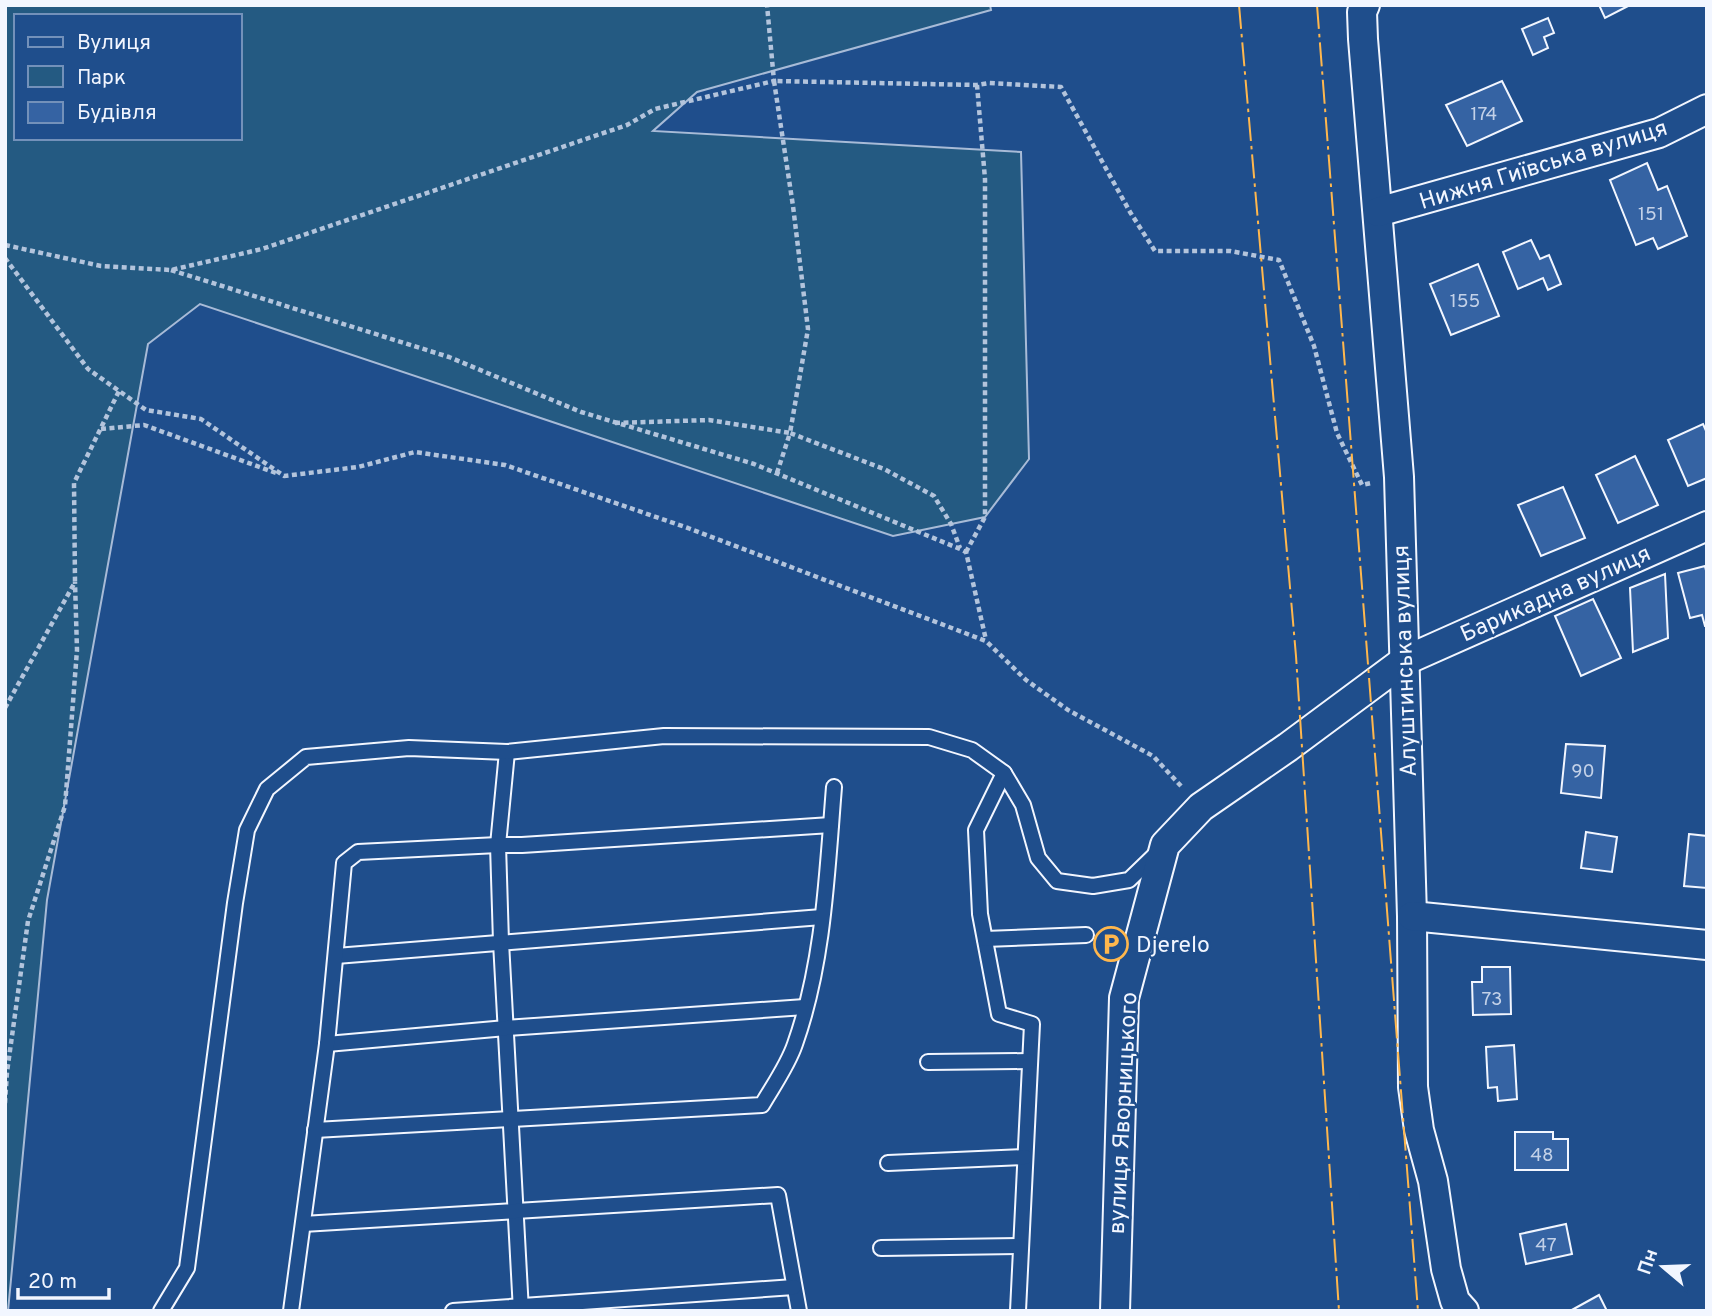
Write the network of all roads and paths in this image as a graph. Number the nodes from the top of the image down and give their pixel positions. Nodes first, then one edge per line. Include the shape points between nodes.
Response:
1 (767, 5) edge
2 (1365, 5) edge
3 (774, 81) junction
4 (977, 85) junction
5 (1707, 109) edge
6 (1378, 212) junction
7 (5, 245) edge
8 (5, 258) edge
9 (172, 271) junction
10 (119, 391) junction
11 (615, 423) junction
12 (100, 429) junction
13 (790, 433) junction
14 (777, 473) junction
15 (284, 476) junction
16 (1399, 477) junction
17 (1707, 526) edge
18 (960, 549) junction
19 (966, 552) junction
20 (75, 582) junction
21 (986, 641) junction
22 (1404, 661) junction
23 (5, 708) edge
24 (507, 752) junction
25 (1004, 773) junction
26 (834, 787) dead end
27 (1200, 807) junction
28 (831, 825) junction
29 (498, 845) junction
30 (1165, 845) junction
31 (1412, 916) junction
32 (822, 917) junction
33 (1086, 935) dead end
34 (985, 939) junction
35 (501, 942) junction
36 (1707, 944) edge
37 (336, 956) junction
38 (805, 1007) junction
39 (506, 1028) junction
40 (327, 1044) junction
41 (1030, 1061) junction
42 (928, 1062) dead end
43 (6, 1071) edge
44 (5, 1103) edge
45 (511, 1120) junction
46 (315, 1130) junction
47 (1025, 1157) junction
48 (888, 1163) dead end
49 (517, 1211) junction
50 (303, 1224) junction
51 (1021, 1246) junction
52 (881, 1248) dead end
53 (794, 1287) junction
54 (521, 1309) edge
55 (161, 1311) edge
56 (291, 1311) edge
57 (453, 1311) edge
58 (799, 1311) edge
59 (1017, 1311) edge
60 (1115, 1311) edge
61 (1464, 1311) edge

1 - 3 path
2 - 6 street, Алуштинська вулиця via 1363,39
3 - 4 path
3 - 9 path via 655,109 627,125 262,249
3 - 13 path via 808,329
4 - 16 path via 1061,87 1155,251 1230,251 1279,260 1314,346 1336,433 1363,485
4 - 19 path via 985,179 985,517
5 - 6 street, Нижня Гиївська вулиця via 1659,133
6 - 16 street, Алуштинська вулиця
7 - 9 path via 101,266
8 - 10 path via 88,369
9 - 11 path via 449,357
10 - 12 path
10 - 15 path via 146,410 201,419
11 - 13 path via 709,420
11 - 14 path
12 - 15 path via 144,425
12 - 20 path via 74,483
13 - 14 path
13 - 18 path via 884,469 934,496
14 - 18 path
15 - 21 path via 358,467 415,452 505,465 688,528
16 - 22 street, Алуштинська вулиця
17 - 22 street, Барикадна вулиця
18 - 19 path
19 - 21 path
20 - 23 path
20 - 43 path via 77,650 65,806 28,921
21 - 27 path via 1026,680 1068,710 1153,756
22 - 27 street, вулиця Яворницького
22 - 31 street, Алуштинська вулиця
24 - 25 lane via 664,736 929,737 972,750
24 - 29 lane
24 - 55 lane via 409,748 306,757 267,789 247,830 187,1268
25 - 30 lane via 1023,806 1038,858 1057,881 1093,886 1129,880
25 - 34 lane via 976,830
26 - 28 lane
27 - 30 street, вулиця Яворницького
28 - 29 lane
28 - 32 lane
29 - 35 lane
29 - 37 lane via 358,852 344,863
30 - 60 street, вулиця Яворницького via 1124,998
31 - 36 street
31 - 61 street, Алуштинська вулиця via 1413,1087 1446,1269 1455,1301
32 - 35 lane
32 - 38 lane via 816,968
33 - 34 lane
34 - 41 lane via 999,1014 1032,1024
35 - 37 lane
35 - 39 lane
37 - 40 lane
38 - 39 lane
38 - 45 lane via 795,1045 762,1105
39 - 40 lane
39 - 45 lane
40 - 46 lane
41 - 42 lane
41 - 47 lane
43 - 44 path
45 - 46 lane
45 - 49 lane
46 - 50 lane
47 - 48 lane
47 - 51 lane
49 - 50 lane
49 - 53 lane via 778,1195
49 - 54 lane
50 - 56 lane
51 - 52 lane
51 - 59 lane
53 - 54 lane
53 - 58 lane
54 - 57 lane

